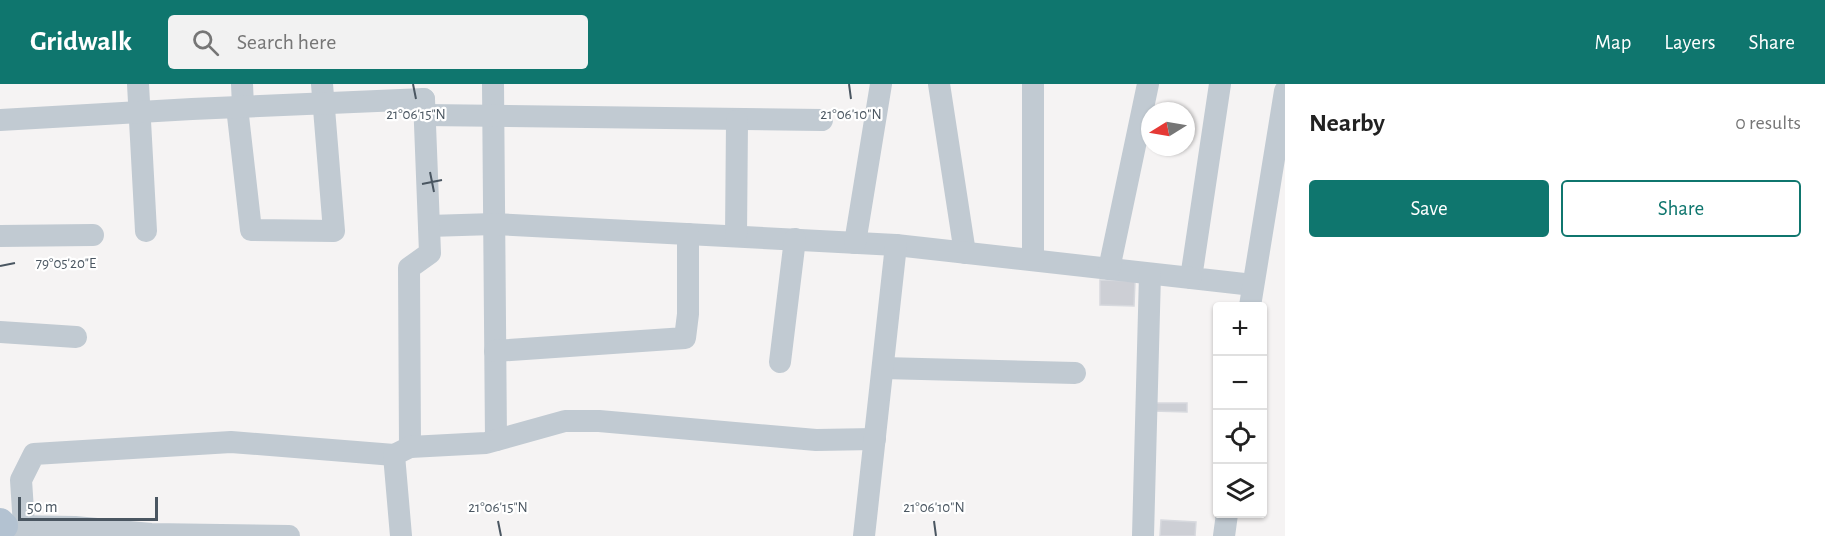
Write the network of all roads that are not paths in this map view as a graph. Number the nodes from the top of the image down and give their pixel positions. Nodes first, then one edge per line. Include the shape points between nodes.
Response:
1 (138, 84) edge
2 (493, 84) edge
3 (881, 84) edge
4 (939, 84) edge
5 (1033, 84) edge
6 (1148, 84) edge
7 (1220, 84) edge
8 (1285, 91) edge
9 (322, 94) edge
10 (241, 99) edge
11 (425, 99) edge
12 (139, 112) junction
13 (493, 114) junction
14 (0, 120) edge
15 (822, 120) dead end
16 (737, 121) junction
17 (494, 224) junction
18 (429, 226) junction
19 (146, 231) dead end
20 (688, 234) junction
21 (93, 235) dead end
22 (0, 236) edge
23 (736, 236) junction
24 (795, 239) junction
25 (855, 243) junction
26 (896, 245) junction
27 (965, 253) junction
28 (1033, 260) junction
29 (1109, 269) junction
30 (1150, 274) junction
31 (1191, 278) junction
32 (1251, 296) edge
33 (0, 332) edge
34 (76, 337) dead end
35 (495, 351) junction
36 (780, 362) dead end
37 (882, 368) junction
38 (1075, 373) dead end
39 (875, 439) junction
40 (496, 440) junction
41 (402, 451) junction
42 (1226, 518) edge
43 (7, 526) edge
44 (75, 532) edge
45 (151, 535) edge
46 (230, 535) edge
47 (289, 536) edge
48 (401, 536) edge
49 (864, 536) edge
50 (1143, 536) edge
51 (1224, 536) edge

1 - 12 street
2 - 13 street
3 - 25 street
4 - 27 street
5 - 28 street
6 - 29 street
7 - 31 street
8 - 32 street
9 - 10 street
9 - 10 street via 334,231 251,230
9 - 11 street
10 - 12 street
11 - 13 street
11 - 18 street
12 - 14 street
12 - 19 street
13 - 16 street
13 - 17 street
15 - 16 street
16 - 23 street
17 - 18 street
17 - 20 street
17 - 35 street
18 - 41 street via 430,253 409,268
20 - 23 street
20 - 35 street via 686,338
21 - 22 street
23 - 24 street
24 - 25 street
24 - 36 street
25 - 26 street
26 - 27 street
26 - 37 street
27 - 28 street
28 - 29 street
29 - 30 street
30 - 31 street
30 - 50 street
31 - 32 street
33 - 34 street
35 - 40 street
37 - 38 street
37 - 39 street
39 - 40 street via 816,440 565,421
39 - 49 street
40 - 41 street
41 - 43 street via 231,442 34,454 21,480
41 - 48 street
42 - 51 street
43 - 44 street
44 - 45 street
45 - 46 street
46 - 47 street

